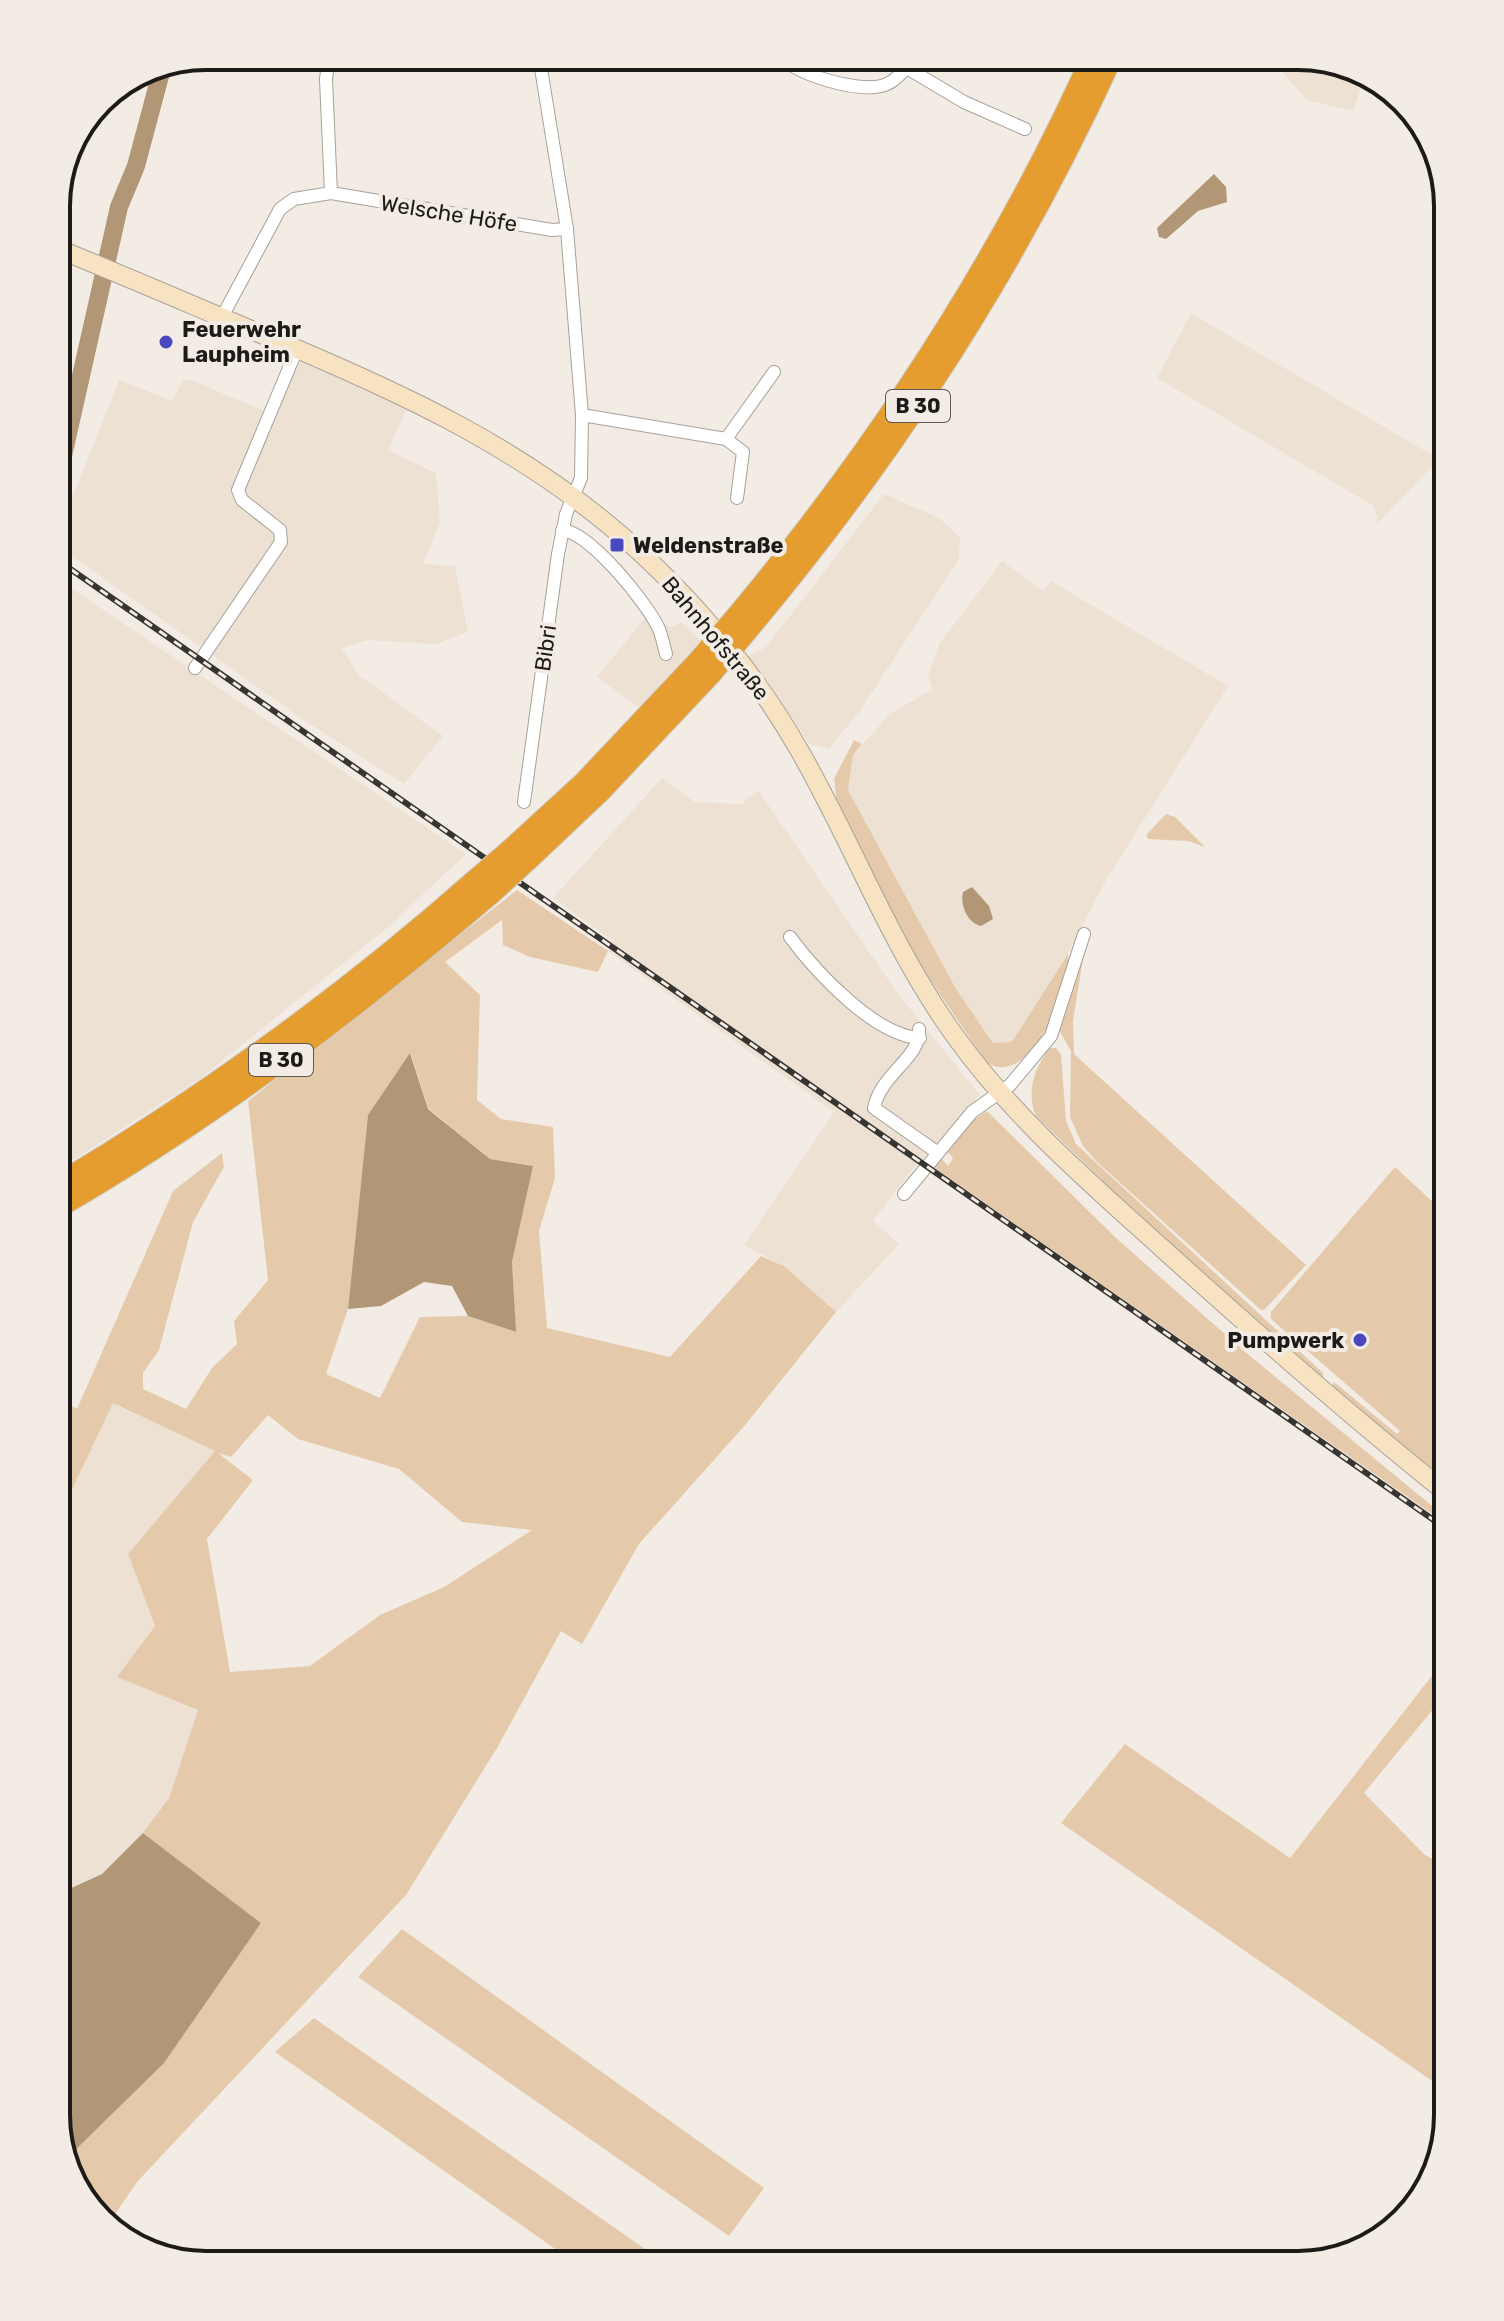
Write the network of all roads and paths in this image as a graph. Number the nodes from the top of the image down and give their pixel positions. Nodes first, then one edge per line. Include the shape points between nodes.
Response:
1 (327, 70) edge
2 (541, 70) edge
3 (796, 70) edge
4 (904, 70) edge
5 (910, 70) edge
6 (1088, 70) edge
7 (1104, 70) edge
8 (1070, 126) junction
9 (1025, 129) dead end
10 (331, 193) junction
11 (567, 229) junction
12 (70, 253) edge
13 (222, 317) junction
14 (297, 349) junction
15 (774, 372) dead end
16 (582, 415) junction
17 (726, 439) junction
18 (575, 497) junction
19 (737, 498) dead end
20 (562, 530) junction
21 (666, 654) dead end
22 (195, 668) dead end
23 (524, 802) dead end
24 (483, 887) junction
25 (1084, 934) dead end
26 (790, 937) dead end
27 (1000, 1091) junction
28 (938, 1153) junction
29 (70, 1178) edge
30 (904, 1194) dead end
31 (70, 1199) edge
32 (1434, 1482) edge

1 - 10 street
2 - 11 street
3 - 4 street via 866,87 884,86
5 - 9 street
6 - 8 highway, B 30
7 - 8 highway, B 30
8 - 24 highway, B 30, bridge via 1016,248 940,374 852,500 600,791
10 - 11 street, Welsche Höfe
10 - 13 street, Welsche Höfe via 286,202
11 - 16 street
12 - 13 main road, Bahnhofstraße
13 - 14 main road, Bahnhofstraße
14 - 18 main road, Bahnhofstraße via 441,413
14 - 22 street via 238,490 242,500 280,530 281,542
15 - 17 street
16 - 17 street
16 - 18 street via 581,478
17 - 19 street via 743,452
18 - 20 street, Bibri
18 - 27 main road, Bahnhofstraße via 670,581 768,700 813,774 907,962 957,1039
20 - 21 street, Bahnhofstraße via 585,539 611,566 650,614
20 - 23 street, Bibri
24 - 29 highway, B 30 via 153,1128
24 - 31 highway, B 30 via 323,1030 161,1144
25 - 27 street via 1051,1036
26 - 28 street via 870,1016 902,1037 919,1034 913,1050 877,1090 874,1108
27 - 28 street via 972,1112
27 - 32 main road, Bahnhofstraße via 1098,1190 1250,1328
28 - 30 street

